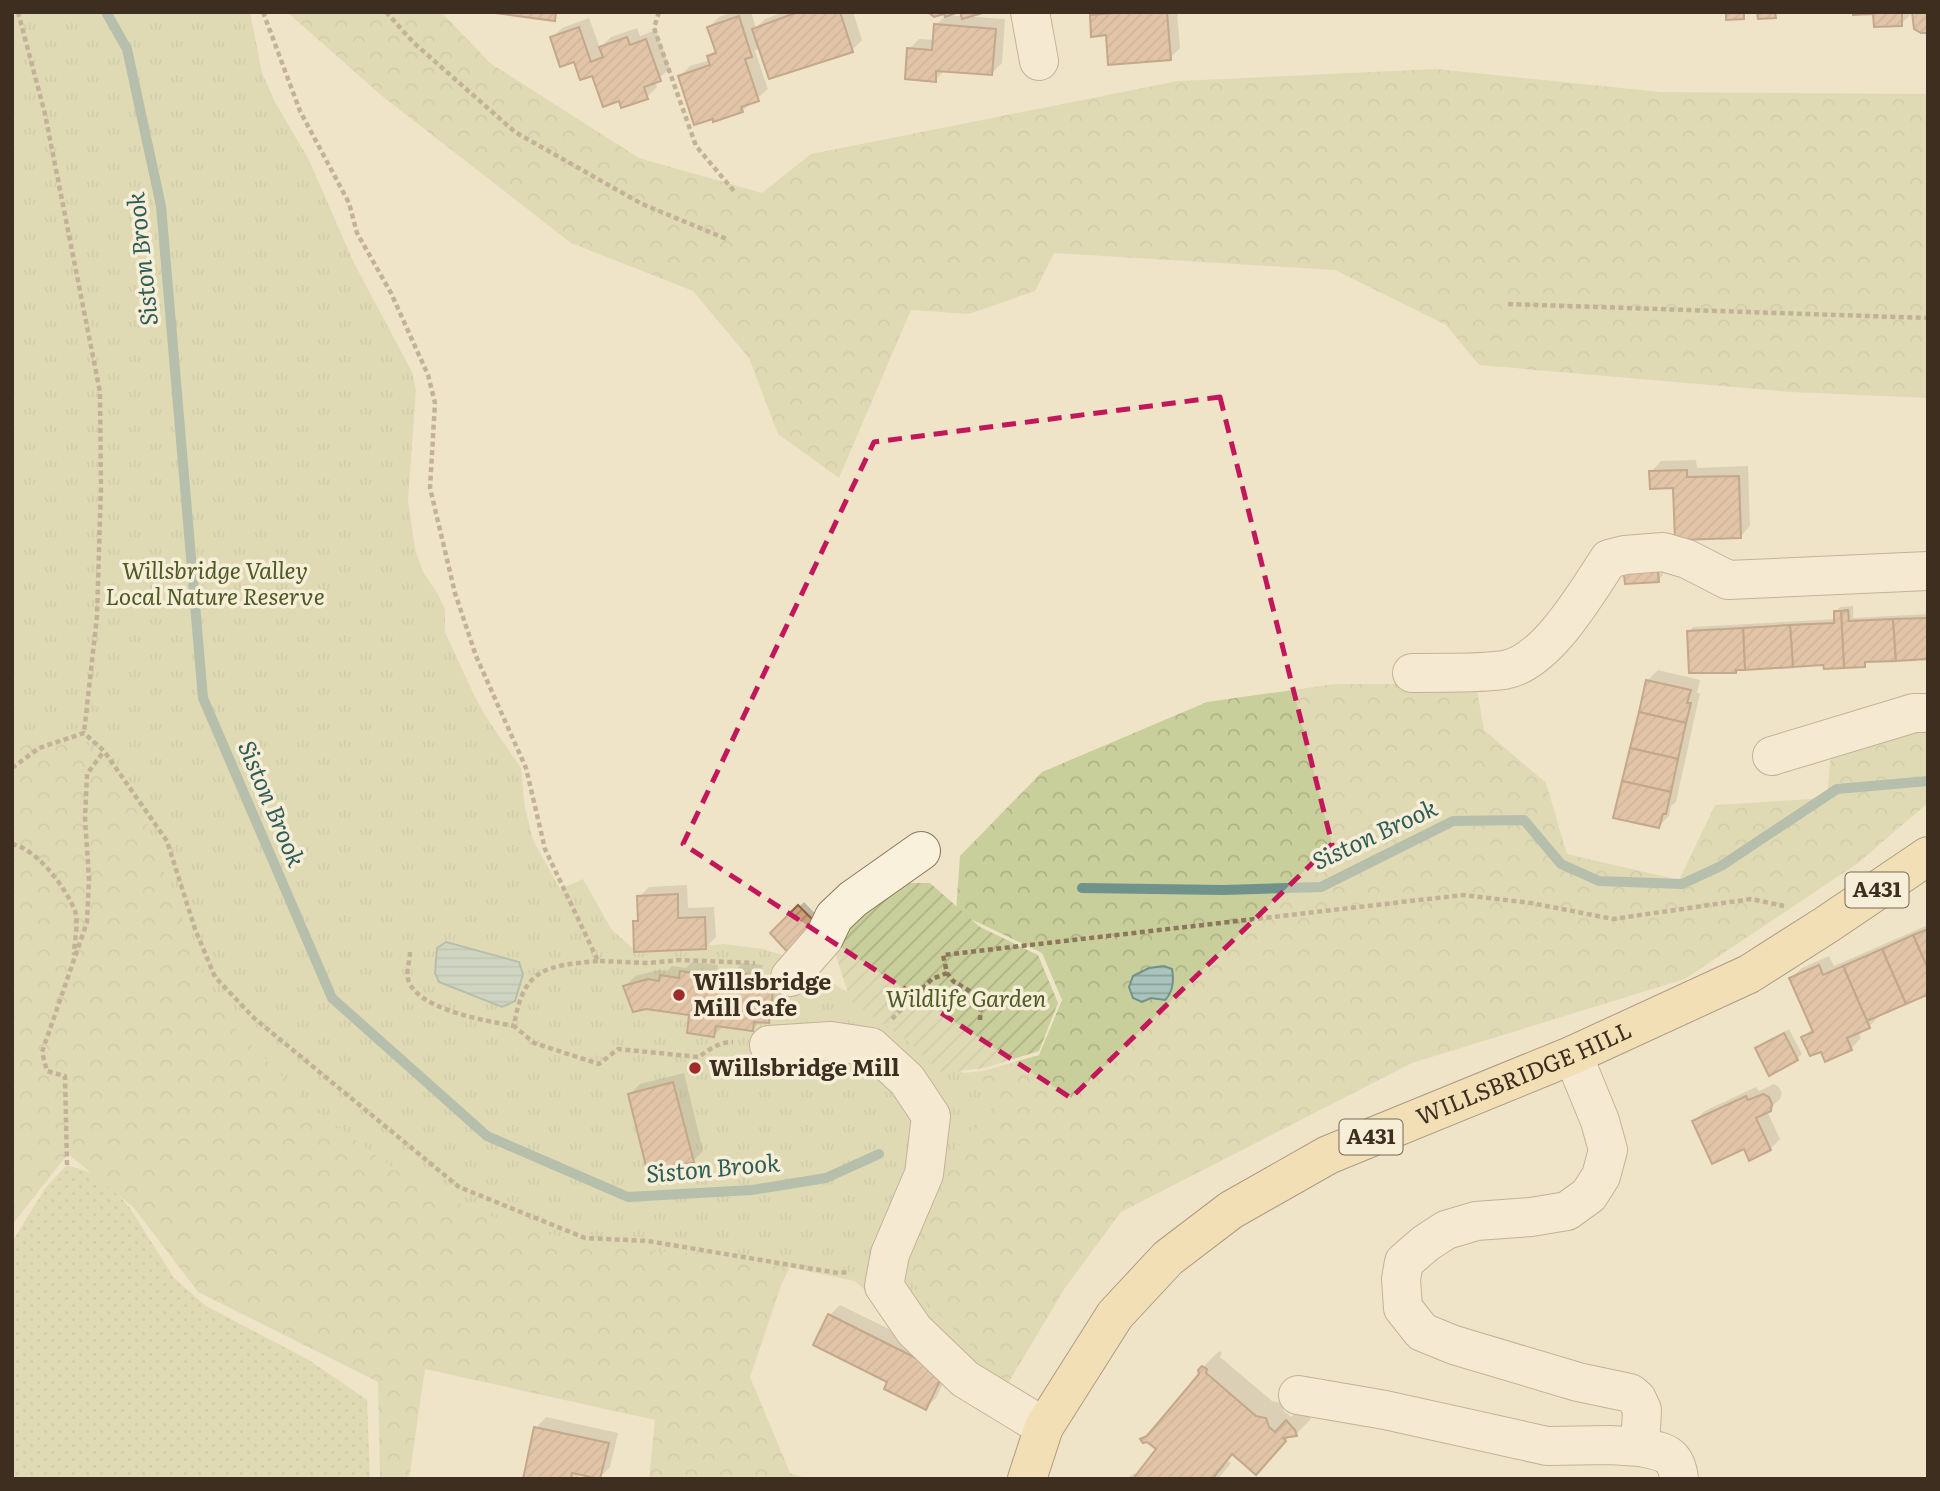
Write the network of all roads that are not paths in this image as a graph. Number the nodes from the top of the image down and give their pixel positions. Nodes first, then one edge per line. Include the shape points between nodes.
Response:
1 (1030, 12) edge
2 (1039, 61) dead end
3 (1928, 571) edge
4 (1412, 673) dead end
5 (1928, 713) edge
6 (1772, 756) dead end
7 (921, 851) dead end
8 (1928, 856) edge
9 (790, 976) dead end
10 (769, 1045) road end
11 (1573, 1055) junction
12 (1298, 1395) dead end
13 (1044, 1427) junction
14 (1640, 1447) junction
15 (1027, 1479) edge
16 (1679, 1479) edge

1 - 2 street
3 - 4 street via 1728,580 1663,552 1625,555 1609,559 1555,635 1529,660 1506,670
5 - 6 street via 1914,713
7 - 9 street via 834,917 824,938
8 - 11 main road, WILLSBRIDGE HILL / A431 via 1749,974
10 - 13 street via 831,1041 871,1046 908,1080 931,1116 924,1174 890,1254 884,1286 914,1330 965,1379
11 - 13 main road, WILLSBRIDGE HILL / A431 via 1328,1154 1231,1210 1168,1258 1115,1315
11 - 14 street via 1608,1150 1601,1176 1589,1195 1567,1210 1476,1221 1446,1230 1404,1262 1403,1308 1422,1332 1454,1345 1630,1394 1642,1410
12 - 14 street via 1547,1446
13 - 15 main road, WILLSBRIDGE HILL / A431
14 - 16 street via 1666,1452 1677,1465

